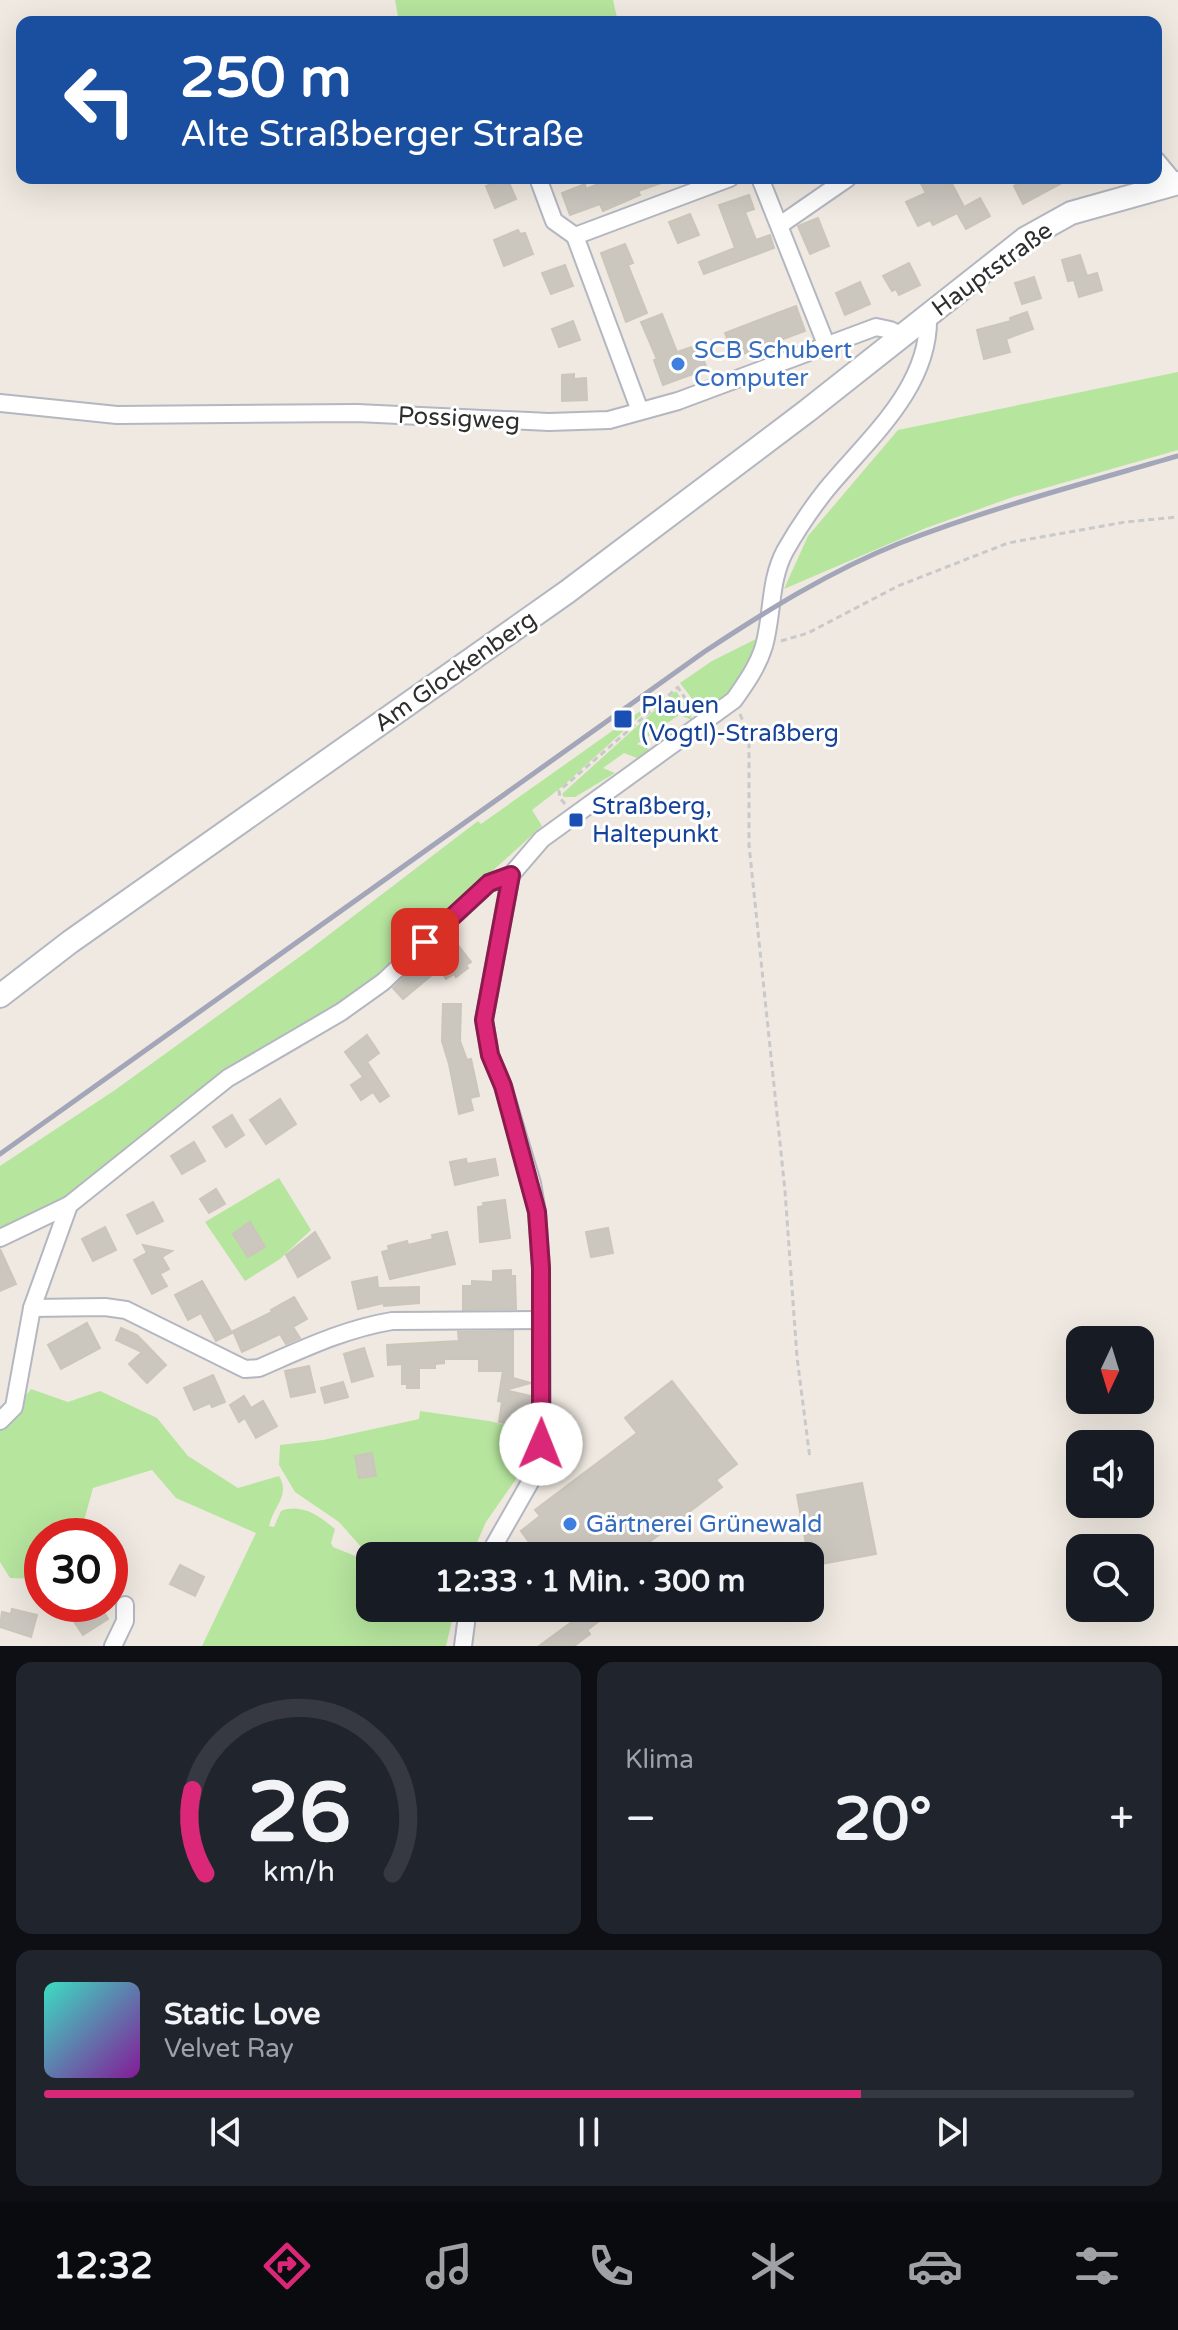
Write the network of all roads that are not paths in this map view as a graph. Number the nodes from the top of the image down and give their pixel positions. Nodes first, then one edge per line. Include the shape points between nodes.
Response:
1 (1162, 167) edge
2 (540, 184) edge
3 (714, 184) edge
4 (763, 184) edge
5 (839, 184) edge
6 (1177, 184) edge
7 (780, 225) junction
8 (575, 236) junction
9 (928, 315) junction
10 (902, 336) junction
11 (826, 344) junction
12 (0, 403) edge
13 (640, 411) junction
14 (511, 875) junction
15 (0, 996) edge
16 (69, 1205) junction
17 (0, 1238) edge
18 (32, 1308) junction
19 (540, 1320) junction
20 (0, 1421) edge
21 (496, 1542) edge
22 (125, 1622) edge
23 (466, 1622) edge
24 (113, 1646) edge
25 (463, 1646) edge

1 - 6 street
2 - 8 street via 554,221
3 - 8 street
4 - 7 street
5 - 7 street
6 - 9 main road, Hauptstraße via 1071,213 1026,238
7 - 11 street
8 - 13 street
9 - 10 main road, Hauptstraße
9 - 14 street via 925,349 895,410 824,492 783,554 764,646 734,700 542,839
10 - 11 street, Possigweg via 876,327
10 - 15 main road, Am Glockenberg via 567,592
11 - 13 street, Possigweg
12 - 13 street, Possigweg via 117,415 357,413 549,422 609,420
14 - 16 street via 489,883 383,982 228,1078
14 - 19 street via 484,1033 537,1212
16 - 17 street
16 - 18 street
18 - 19 street via 126,1310 245,1369 259,1368 340,1333 392,1321
18 - 20 street via 14,1407
19 - 21 street via 540,1461
22 - 24 street
23 - 25 street

